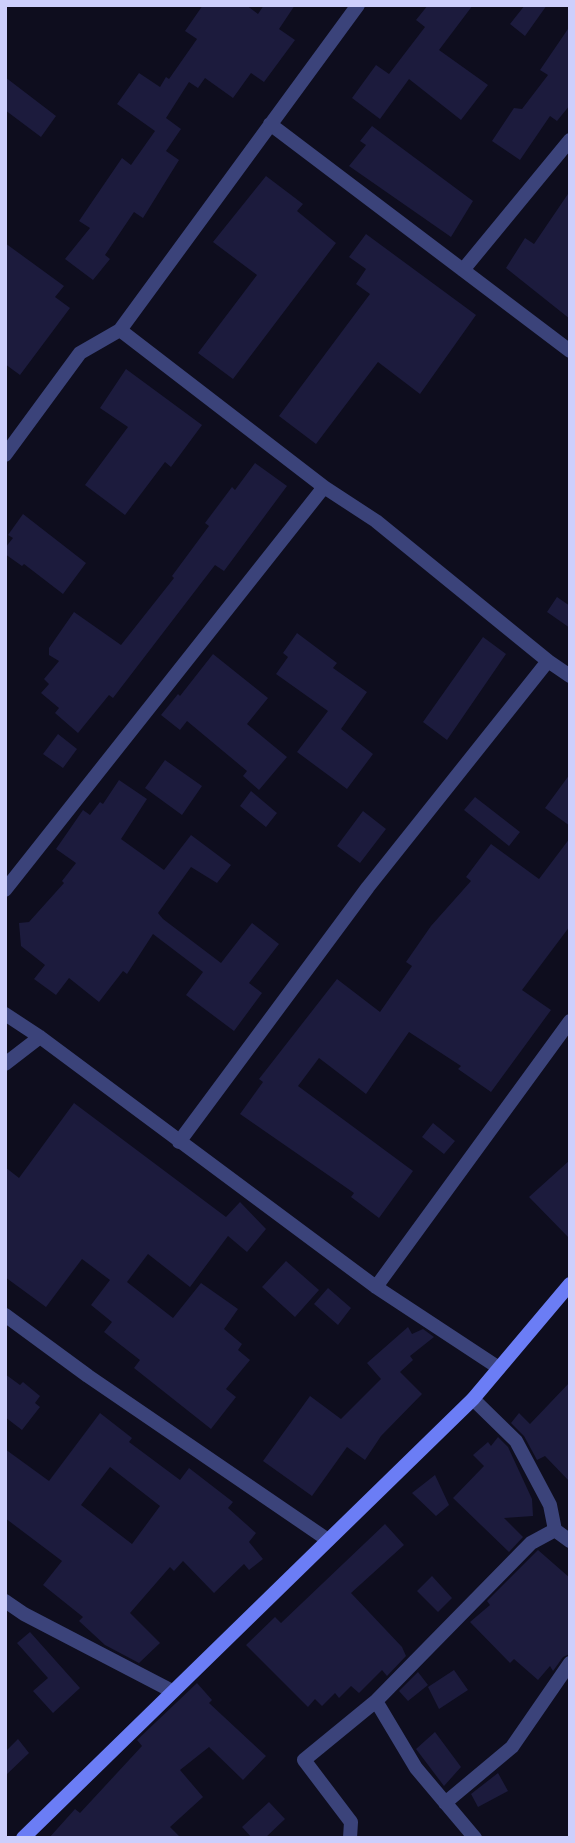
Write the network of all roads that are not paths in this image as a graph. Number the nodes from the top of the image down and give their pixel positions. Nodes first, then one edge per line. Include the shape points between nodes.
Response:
1 (358, 5) edge
2 (270, 124) junction
3 (570, 140) edge
4 (463, 270) junction
5 (120, 330) junction
6 (570, 351) edge
7 (7, 449) edge
8 (324, 487) junction
9 (548, 661) junction
10 (570, 676) edge
11 (5, 890) edge
12 (5, 1014) edge
13 (570, 1021) edge
14 (40, 1037) junction
15 (5, 1064) edge
16 (179, 1142) junction
17 (570, 1284) edge
18 (376, 1287) junction
19 (5, 1315) edge
20 (499, 1368) junction
21 (473, 1399) junction
22 (555, 1530) junction
23 (328, 1540) junction
24 (570, 1541) edge
25 (5, 1601) edge
26 (570, 1662) edge
27 (172, 1691) junction
28 (376, 1701) junction
29 (445, 1803) junction
30 (23, 1838) edge
31 (350, 1838) edge
32 (475, 1838) edge

1 - 2 street
2 - 4 street
2 - 5 street
3 - 4 street
4 - 6 street
5 - 7 street via 80,353
5 - 8 street
8 - 9 street via 376,521
8 - 11 street
9 - 10 street
9 - 16 street via 368,887
12 - 14 street
13 - 18 street
14 - 15 street
14 - 16 street
16 - 18 street
17 - 20 street
18 - 20 street
19 - 23 street
20 - 21 street
21 - 22 street via 516,1441 550,1505
21 - 23 street
22 - 24 street
22 - 28 street via 531,1543
23 - 27 street
25 - 27 street
26 - 29 street via 512,1747
27 - 30 street
28 - 29 street via 416,1769
28 - 31 street via 304,1760 351,1822
29 - 32 street

